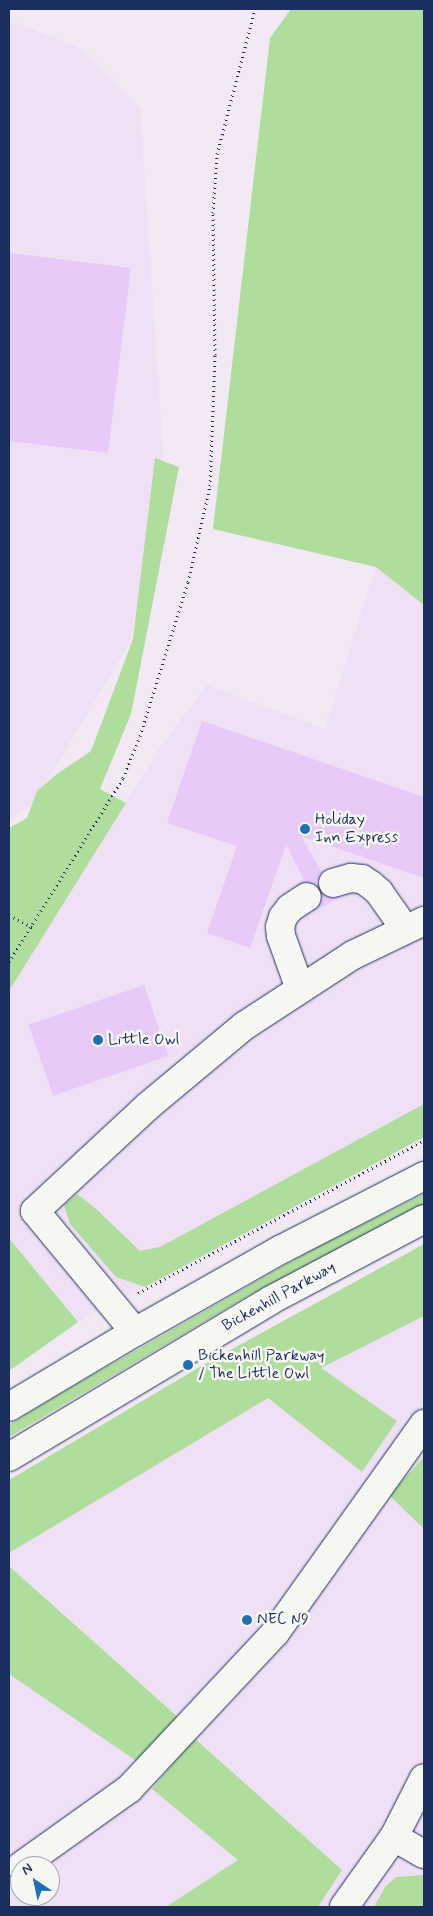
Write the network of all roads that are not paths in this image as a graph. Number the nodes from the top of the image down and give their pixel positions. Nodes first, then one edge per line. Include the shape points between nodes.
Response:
1 (333, 883) dead end
2 (307, 897) dead end
3 (415, 925) edge
4 (300, 989) junction
5 (424, 1176) edge
6 (424, 1219) edge
7 (135, 1332) junction
8 (9, 1407) edge
9 (424, 1424) edge
10 (9, 1457) edge
11 (424, 1778) edge
12 (394, 1837) junction
13 (424, 1854) edge
14 (34, 1856) edge
15 (344, 1907) edge

1 - 3 main road via 362,879
2 - 4 main road via 290,908 280,927
3 - 4 main road via 353,955
4 - 7 main road via 244,1026 196,1065 35,1211
5 - 7 main road
6 - 10 main road, Bickenhill Parkway via 271,1300
7 - 8 main road
9 - 14 main road via 275,1633 129,1789
11 - 12 main road
12 - 13 main road
12 - 15 main road

